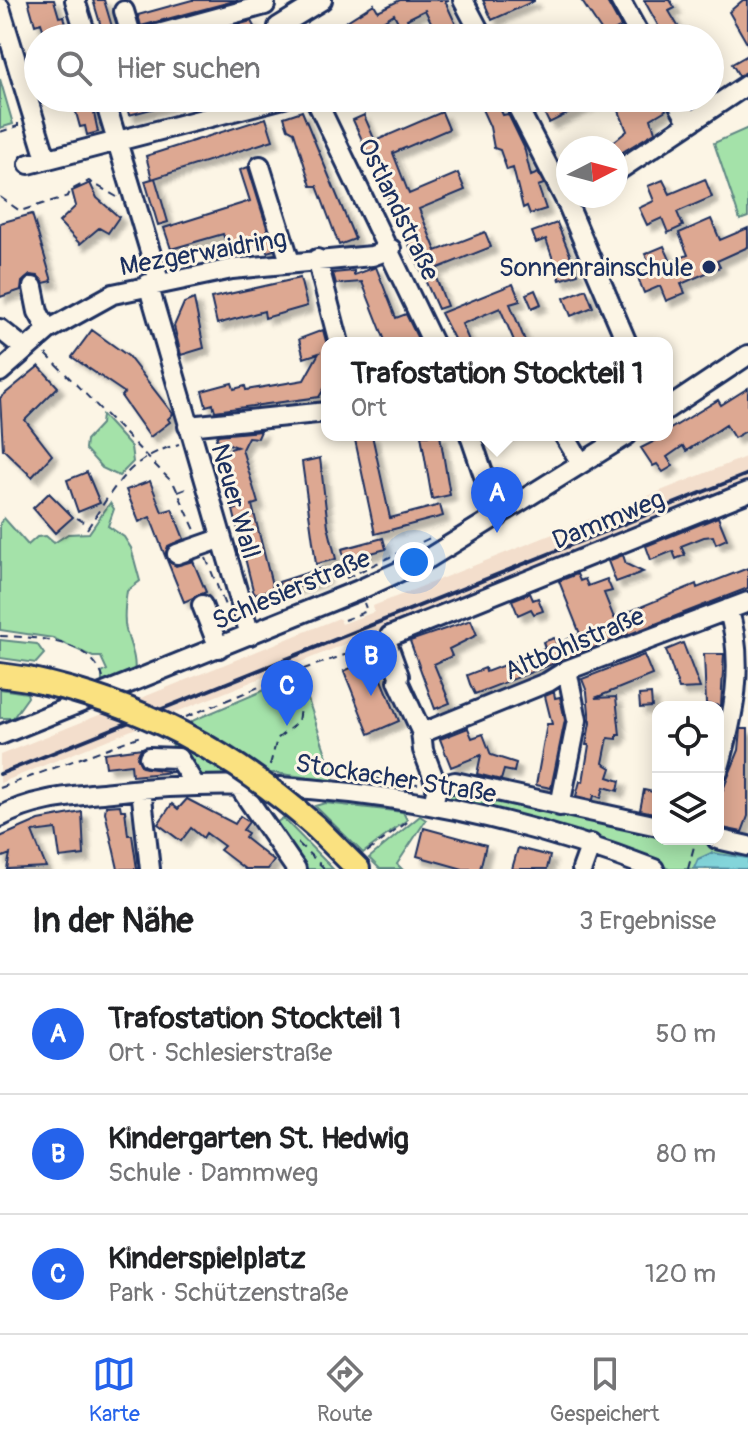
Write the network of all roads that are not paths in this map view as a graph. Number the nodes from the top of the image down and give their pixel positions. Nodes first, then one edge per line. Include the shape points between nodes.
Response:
1 (75, 0) edge
2 (322, 0) edge
3 (463, 0) edge
4 (620, 0) edge
5 (264, 2) edge
6 (0, 8) edge
7 (124, 11) dead end
8 (83, 24) edge
9 (128, 24) edge
10 (191, 24) edge
11 (276, 24) edge
12 (292, 24) edge
13 (476, 24) edge
14 (633, 24) edge
15 (748, 84) edge
16 (24, 87) edge
17 (724, 100) edge
18 (32, 112) edge
19 (108, 112) edge
20 (229, 112) edge
21 (322, 112) edge
22 (521, 112) edge
23 (683, 112) edge
24 (706, 112) edge
25 (689, 123) junction
26 (116, 141) junction
27 (49, 158) junction
28 (29, 164) dead end
29 (628, 164) edge
30 (260, 166) dead end
31 (556, 169) edge
32 (578, 208) edge
33 (391, 249) junction
34 (317, 259) junction
35 (290, 262) junction
36 (153, 283) junction
37 (33, 287) dead end
38 (0, 329) edge
39 (337, 337) edge
40 (430, 337) edge
41 (625, 337) edge
42 (36, 340) junction
43 (748, 355) edge
44 (0, 372) edge
45 (673, 405) edge
46 (321, 413) edge
47 (190, 434) junction
48 (472, 441) edge
49 (568, 441) edge
50 (617, 441) edge
51 (581, 463) junction
52 (748, 492) edge
53 (498, 517) junction
54 (220, 539) junction
55 (177, 554) dead end
56 (748, 602) edge
57 (202, 605) dead end
58 (728, 609) junction
59 (250, 635) junction
60 (219, 648) junction
61 (567, 670) junction
62 (0, 675) edge
63 (740, 707) edge
64 (422, 733) junction
65 (0, 735) edge
66 (724, 754) edge
67 (149, 757) dead end
68 (195, 785) junction
69 (238, 785) junction
70 (141, 789) junction
71 (428, 798) junction
72 (560, 806) junction
73 (0, 817) edge
74 (652, 825) edge
75 (724, 841) edge
76 (591, 844) junction
77 (748, 846) edge
78 (358, 865) edge
79 (150, 869) edge
80 (296, 869) edge
81 (582, 869) edge
82 (654, 869) edge

1 - 8 street
2 - 12 street
3 - 13 street
4 - 14 street
5 - 10 street
5 - 11 street
6 - 16 street
7 - 9 street
15 - 17 street
18 - 27 street
19 - 26 street, Neuer Wall
20 - 26 street
21 - 33 street, Ostlandstraße
22 - 31 street
23 - 25 street
24 - 25 street
25 - 29 street
26 - 27 street
26 - 36 street, Neuer Wall
27 - 28 street
30 - 35 street
32 - 41 street
33 - 34 street, Mezgerwaidring via 372,256
33 - 40 street, Ostlandstraße
34 - 35 street, Mezgerwaidring
34 - 39 street
35 - 36 street, Mezgerwaidring
36 - 42 street, Mezgerwaidring via 100,299
36 - 47 street, Neuer Wall
37 - 42 street
38 - 42 street
42 - 44 street, Mezgerwaidring
43 - 45 street
46 - 47 street, Neuer Wall
47 - 54 street, Neuer Wall
48 - 53 street
49 - 51 street
50 - 51 street, Schlesierstraße
51 - 53 street, Schlesierstraße
52 - 64 street, Dammweg via 395,631 387,643
53 - 59 street, Schlesierstraße via 429,558
54 - 55 street
54 - 59 street, Neuer Wall
56 - 58 street, Altbohlstraße
57 - 60 street
58 - 61 street, Altbohlstraße
58 - 63 street via 737,639
59 - 60 street, Schlesierstraße
60 - 65 street, Schlesierstraße
61 - 64 street, Altbohlstraße
61 - 72 street via 577,720
62 - 78 main road, bridge via 124,705 186,733 260,780
63 - 66 street
64 - 71 street
67 - 68 street via 178,758
68 - 69 street, Stockacher Straße
68 - 70 street, Stockacher Straße
69 - 71 street, Stockacher Straße
69 - 80 street
70 - 73 street, Stockacher Straße via 51,800
70 - 79 street
71 - 72 street via 455,782
71 - 76 street, Stockacher Straße
72 - 74 street
75 - 77 street
76 - 81 street
76 - 82 street, Stockacher Straße

